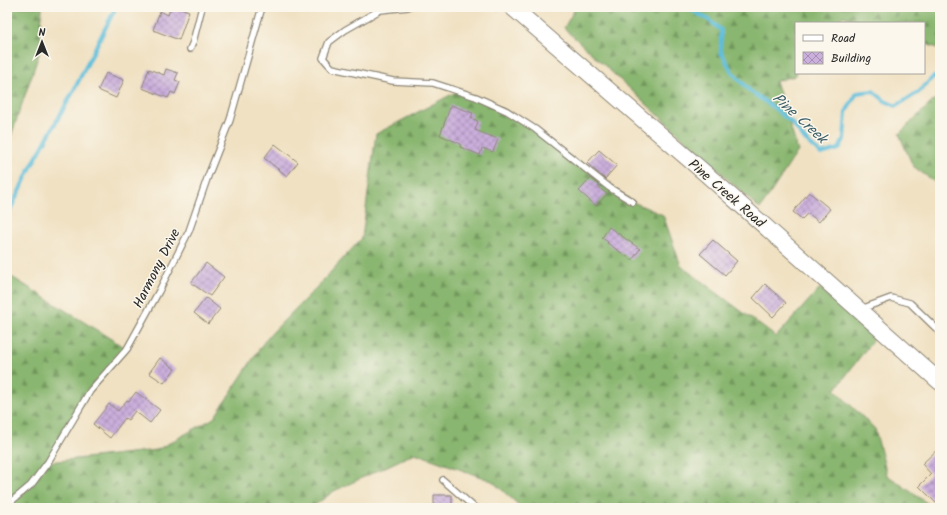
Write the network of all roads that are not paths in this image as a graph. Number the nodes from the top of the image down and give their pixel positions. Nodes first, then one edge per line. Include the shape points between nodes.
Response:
1 (202, 7) edge
2 (262, 7) edge
3 (408, 7) edge
4 (493, 7) edge
5 (513, 8) edge
6 (190, 49) dead end
7 (633, 202) dead end
8 (859, 310) junction
9 (940, 332) edge
10 (940, 382) edge
11 (443, 480) dead end
12 (7, 505) edge
13 (475, 508) edge

1 - 6 lane
2 - 12 lane, Harmony Drive via 230,120 189,231 159,291 127,349 90,391 48,462 31,485
3 - 7 lane via 380,10 345,30 329,42 323,58 332,68 393,81 433,83 476,97 507,111 536,129 610,188
4 - 5 lane
5 - 8 street, Pine Creek Road
8 - 9 lane via 891,298 910,303
8 - 10 street, Pine Creek Road
11 - 13 lane

